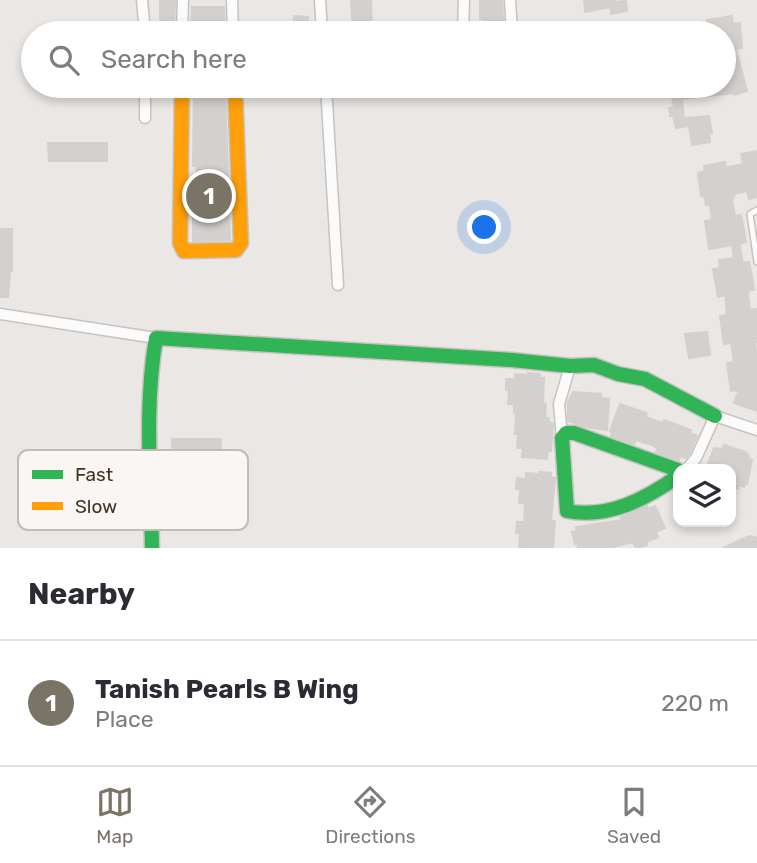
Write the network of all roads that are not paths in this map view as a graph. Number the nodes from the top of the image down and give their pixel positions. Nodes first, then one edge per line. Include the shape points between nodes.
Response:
1 (142, 0) edge
2 (183, 0) edge
3 (232, 0) edge
4 (320, 0) edge
5 (464, 0) edge
6 (510, 0) edge
7 (144, 21) edge
8 (182, 21) edge
9 (233, 21) edge
10 (321, 21) edge
11 (463, 21) edge
12 (511, 21) edge
13 (145, 98) edge
14 (182, 98) edge
15 (235, 98) edge
16 (327, 98) edge
17 (145, 118) dead end
18 (757, 210) edge
19 (757, 262) edge
20 (338, 285) dead end
21 (0, 314) edge
22 (156, 338) junction
23 (570, 366) junction
24 (715, 416) junction
25 (757, 430) edge
26 (562, 438) junction
27 (150, 450) edge
28 (691, 464) edge
29 (673, 468) edge
30 (673, 479) edge
31 (152, 530) edge
32 (152, 548) edge

1 - 7 street
2 - 8 street
3 - 9 street
4 - 10 street
5 - 11 street
6 - 12 street
13 - 17 street
14 - 15 street via 180,243 184,251 236,250 241,243
16 - 20 street
18 - 19 lane via 750,214
21 - 22 street
22 - 23 street
22 - 27 street via 150,372
23 - 24 street via 594,365 645,379
23 - 26 street via 559,404
24 - 25 street
24 - 28 street
26 - 29 street via 574,433
26 - 30 street via 567,512 594,513 627,505
31 - 32 street

